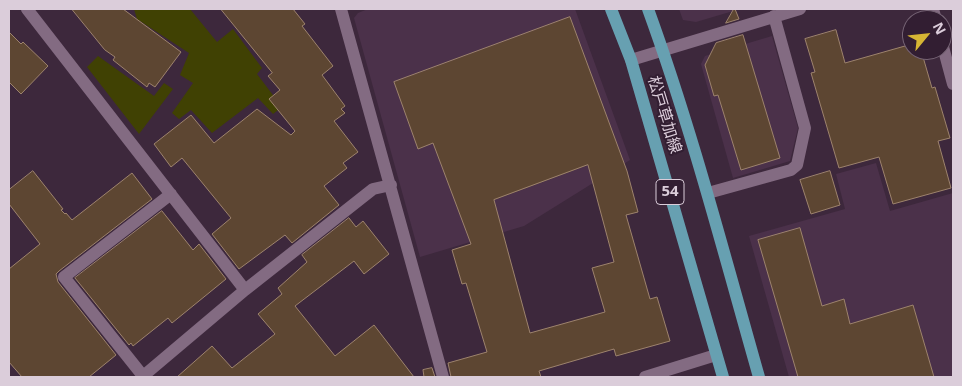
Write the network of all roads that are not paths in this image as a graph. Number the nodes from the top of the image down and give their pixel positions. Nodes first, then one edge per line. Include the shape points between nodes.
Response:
1 (27, 9) edge
2 (341, 9) edge
3 (611, 9) edge
4 (648, 9) edge
5 (800, 9) edge
6 (774, 16) junction
7 (663, 49) junction
8 (631, 60) junction
9 (947, 60) edge
10 (953, 84) edge
11 (390, 185) junction
12 (708, 193) junction
13 (171, 194) junction
14 (246, 290) junction
15 (716, 356) junction
16 (143, 377) edge
17 (443, 377) edge
18 (645, 377) edge
19 (723, 377) edge
20 (759, 377) edge

1 - 13 street
2 - 11 street
3 - 8 main road, 松戸草加線 / 54
4 - 7 main road, 松戸草加線 / 54
5 - 6 street
6 - 7 street
6 - 12 street via 805,128 797,165 791,170
7 - 8 street
7 - 12 main road, 松戸草加線 / 54
8 - 15 main road, 松戸草加線 / 54
9 - 10 street
11 - 14 street via 373,189
11 - 17 street
12 - 20 main road, 松戸草加線 / 54
13 - 14 street
13 - 16 street via 64,277
14 - 16 street
15 - 18 street
15 - 19 main road, 松戸草加線 / 54

